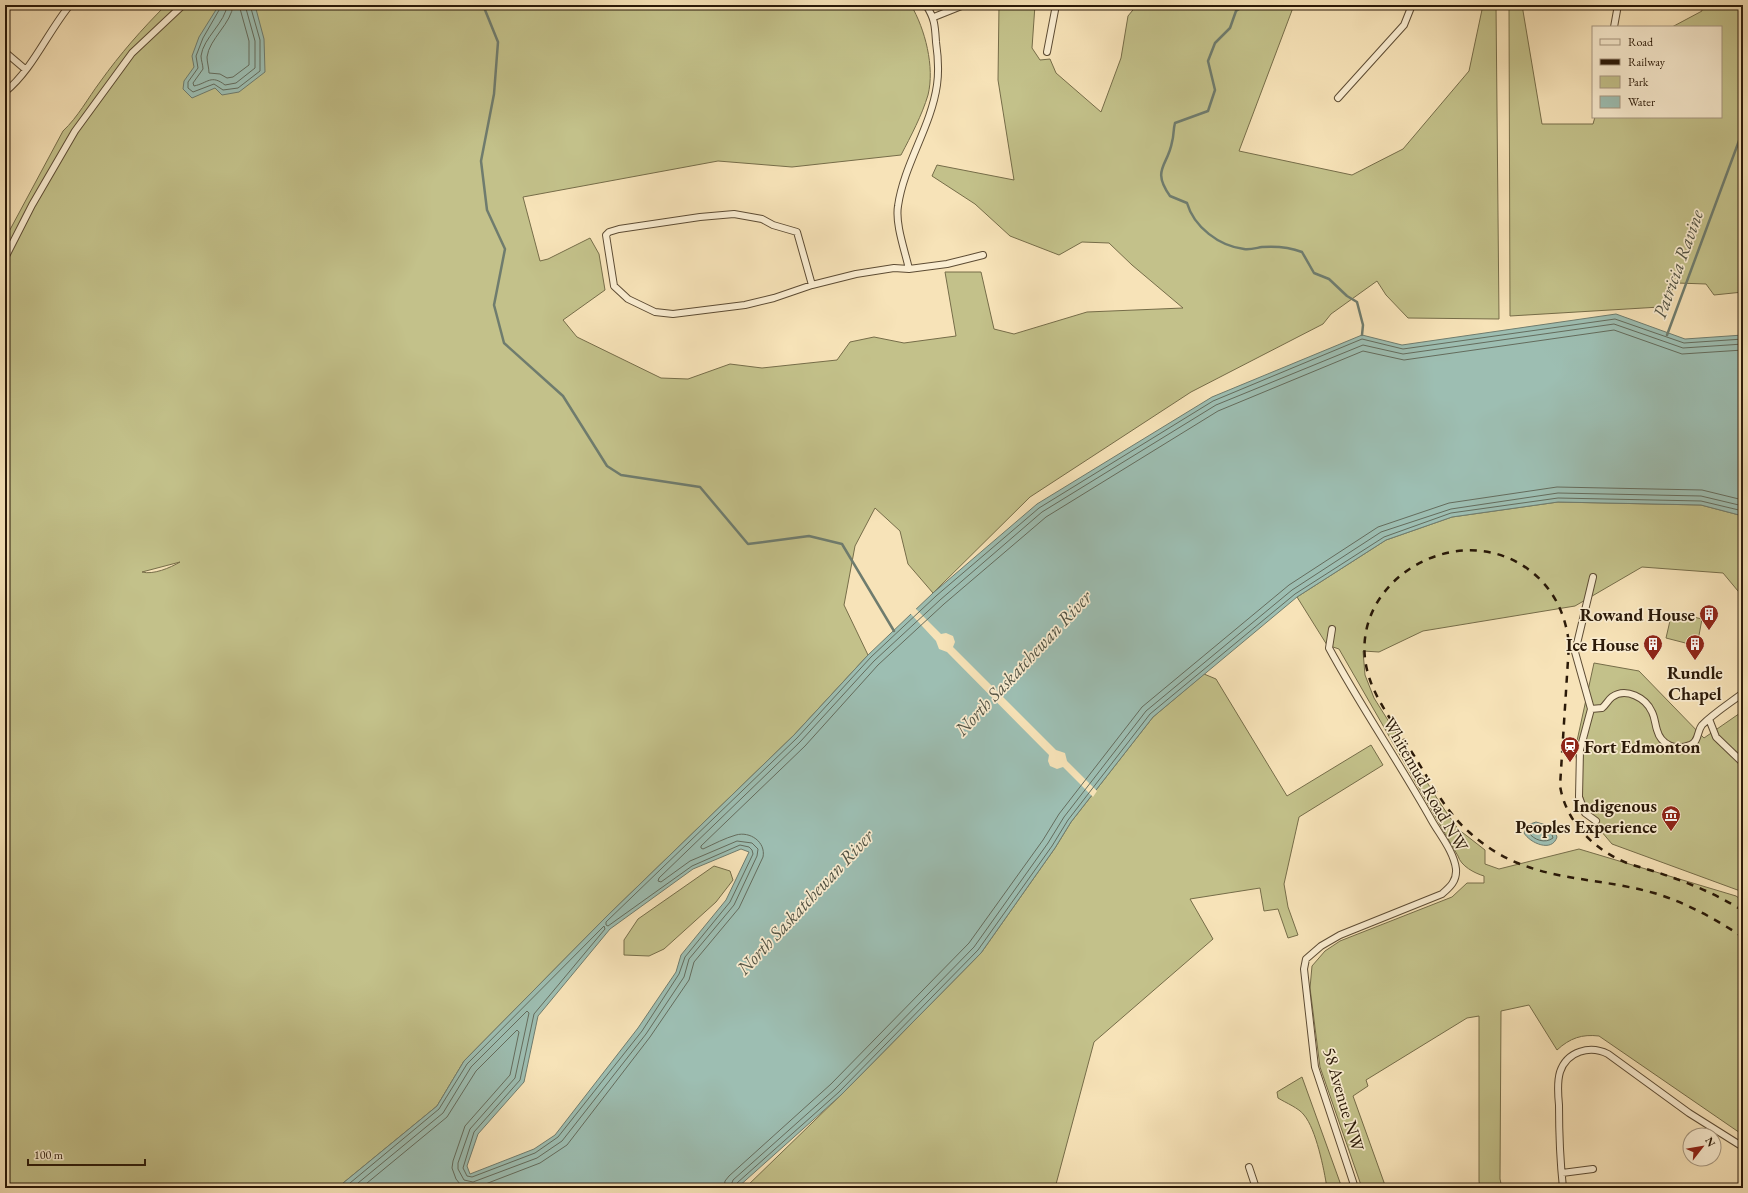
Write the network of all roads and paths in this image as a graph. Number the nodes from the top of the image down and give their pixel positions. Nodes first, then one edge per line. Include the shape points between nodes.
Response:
1 (70, 5) edge
2 (182, 5) edge
3 (926, 5) edge
4 (964, 5) edge
5 (1056, 5) edge
6 (1412, 5) edge
7 (1618, 5) edge
8 (934, 17) junction
9 (1614, 26) edge
10 (5, 52) edge
11 (1047, 52) dead end
12 (25, 69) junction
13 (5, 92) edge
14 (1338, 98) dead end
15 (983, 255) dead end
16 (5, 258) edge
17 (909, 269) junction
18 (812, 285) junction
19 (1593, 577) dead end
20 (1332, 629) dead end
21 (1743, 693) edge
22 (1591, 709) junction
23 (1709, 719) junction
24 (1743, 763) edge
25 (1596, 821) dead end
26 (1304, 969) joint
27 (1743, 1147) edge
28 (1249, 1168) dead end
29 (1593, 1170) dead end
30 (1562, 1173) junction
31 (1256, 1188) edge
32 (1355, 1188) edge
33 (1564, 1188) edge

1 - 12 street
2 - 16 street via 132,53 75,131
3 - 8 street
4 - 8 street
5 - 11 street
6 - 14 street via 1404,25
7 - 9 street
8 - 17 street via 938,55 937,85 929,117 906,175 898,207 900,231
10 - 12 street
12 - 13 street via 18,81
15 - 17 street via 947,264
17 - 18 street via 894,268 856,274
18 - 18 street via 745,305 673,314 655,312 628,299 614,286 606,235 619,229 700,217 734,214 762,219 772,225 797,232
19 - 22 street via 1575,652
20 - 26 street, Whitemud Road NW via 1329,648 1453,857 1456,877 1452,886 1442,894 1340,935 1321,946 1306,959
21 - 23 street
22 - 23 street via 1602,708 1608,700 1621,693 1636,696 1650,708 1662,741 1680,748 1695,742 1701,727
22 - 25 street via 1580,750 1579,797 1585,813
23 - 24 street via 1716,737
26 - 32 street, 58 Avenue NW via 1315,1067
27 - 30 street via 1689,1113 1608,1054 1584,1050 1568,1058 1559,1078
28 - 31 street
29 - 30 street
30 - 33 street

